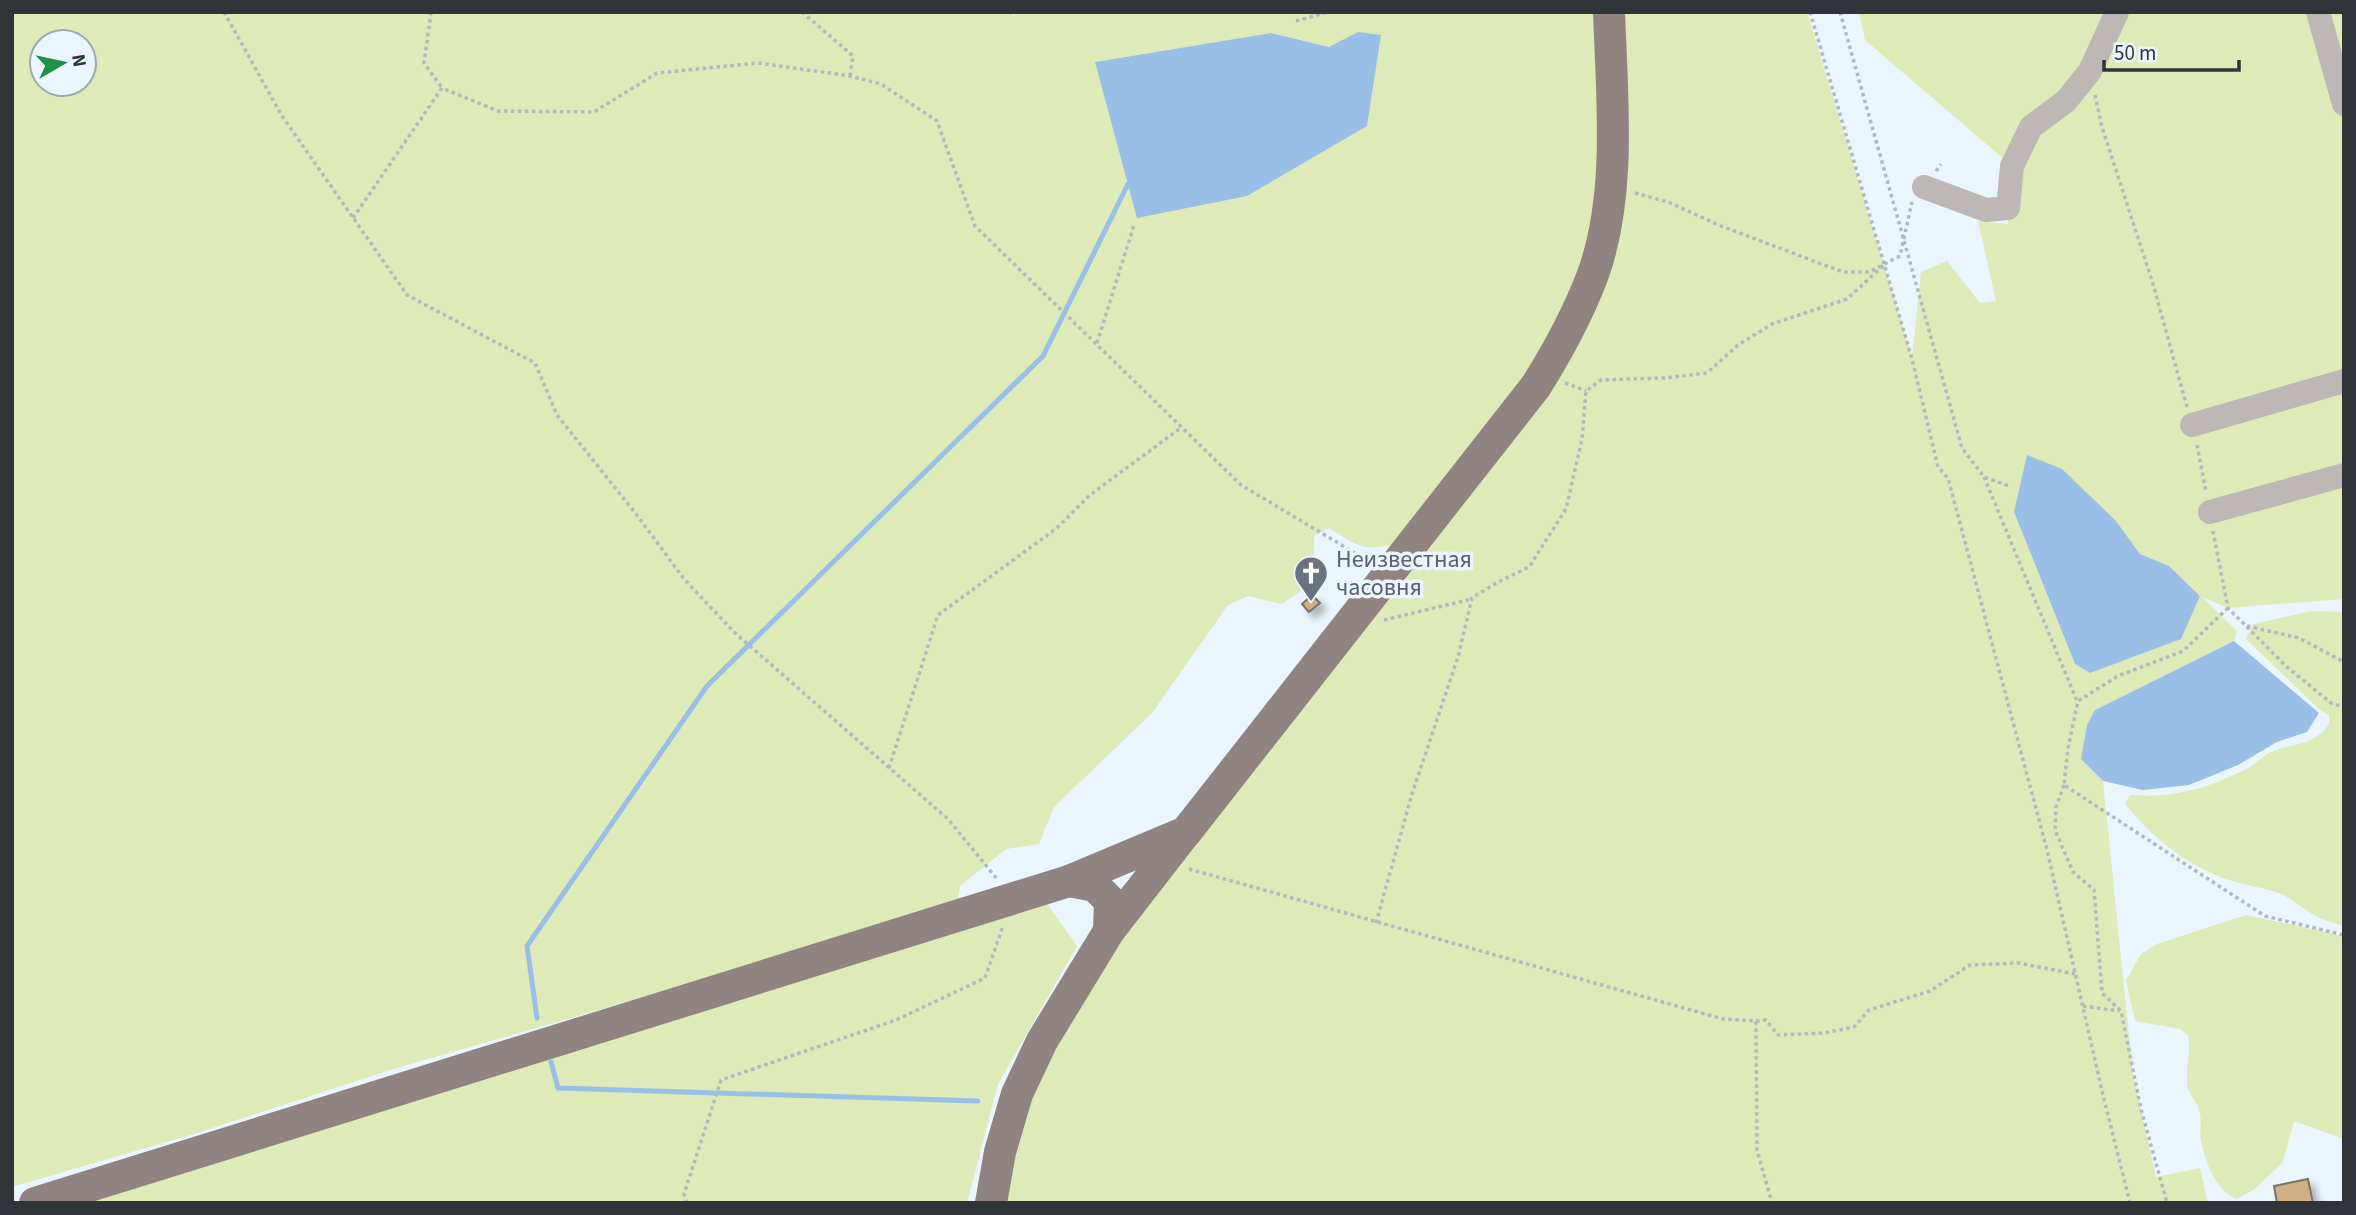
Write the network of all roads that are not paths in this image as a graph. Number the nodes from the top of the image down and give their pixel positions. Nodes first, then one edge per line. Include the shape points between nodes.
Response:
1 (1609, 12) edge
2 (2117, 12) edge
3 (2318, 12) edge
4 (2344, 104) edge
5 (1924, 187) road end
6 (2344, 381) edge
7 (2192, 425) dead end
8 (2344, 475) edge
9 (2210, 512) dead end
10 (1186, 832) junction
11 (1069, 881) junction
12 (1110, 931) junction
13 (36, 1203) edge
14 (991, 1203) edge

1 - 10 main road via 1613,116 1604,233 1565,340 1536,386
2 - 5 lane via 2090,71 2066,101 2031,127 2012,166 2008,208 1986,210
3 - 4 lane
6 - 7 lane
8 - 9 lane
10 - 11 main road
10 - 12 main road
11 - 12 main road via 1095,886 1110,901
11 - 13 main road
12 - 14 main road via 1042,1041 1017,1094

